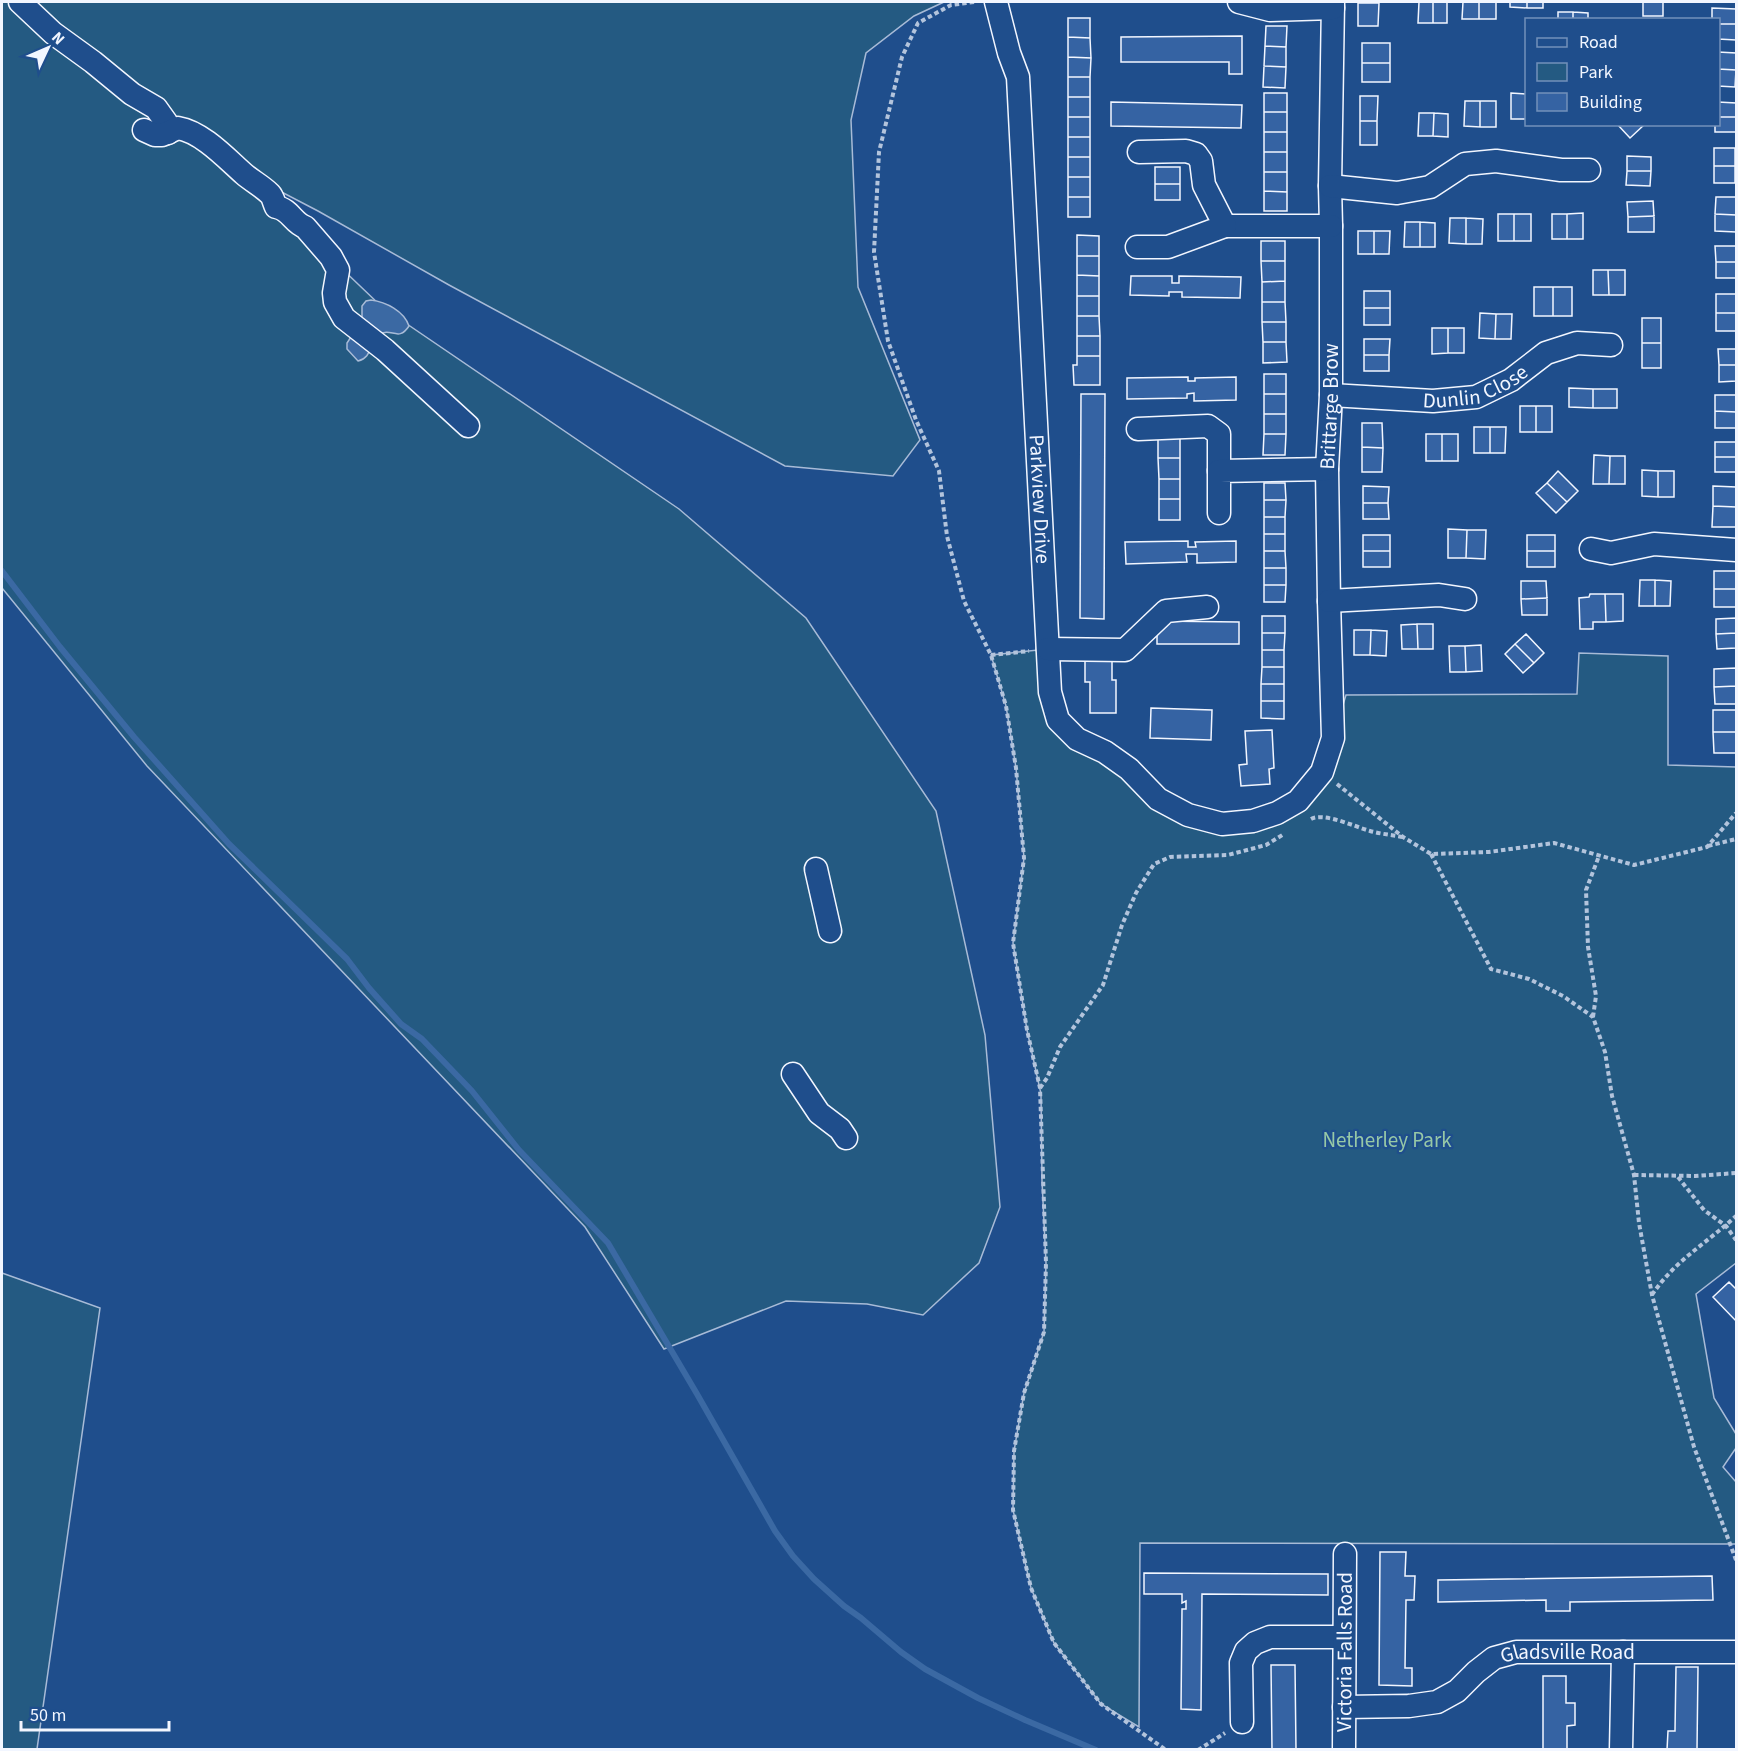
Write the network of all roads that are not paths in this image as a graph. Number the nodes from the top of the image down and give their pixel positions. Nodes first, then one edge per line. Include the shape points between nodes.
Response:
1 (20, 2) edge
2 (996, 2) edge
3 (1239, 2) edge
4 (1333, 4) edge
5 (144, 130) dead end
6 (168, 132) junction
7 (1139, 152) dead end
8 (1589, 170) dead end
9 (1330, 186) junction
10 (1225, 226) junction
11 (1331, 226) junction
12 (1137, 247) dead end
13 (1611, 345) dead end
14 (1331, 395) junction
15 (468, 426) dead end
16 (1138, 429) dead end
17 (1327, 470) junction
18 (1219, 471) junction
19 (1219, 513) dead end
20 (1592, 549) dead end
21 (1737, 550) edge
22 (1465, 599) dead end
23 (1329, 601) junction
24 (1207, 607) dead end
25 (1048, 649) junction
26 (1298, 801) joint
27 (816, 869) dead end
28 (830, 931) dead end
29 (793, 1074) dead end
30 (846, 1138) dead end
31 (1345, 1554) dead end
32 (1344, 1637) junction
33 (1623, 1652) junction
34 (1737, 1652) edge
35 (1344, 1707) junction
36 (1242, 1722) road end
37 (1344, 1749) edge
38 (1621, 1749) edge

1 - 6 street via 53,33 156,108
2 - 25 street, Parkview Drive via 1018,77
3 - 4 street via 1270,10
4 - 9 street, Brittarge Brow
5 - 6 street via 155,135
6 - 15 street via 184,129 202,138 269,193 276,207 283,208 305,227 338,270 335,302 344,318 386,350
7 - 10 street via 1196,154 1201,161 1204,185
8 - 9 street via 1496,161 1465,164 1430,187 1397,193
9 - 11 street, Brittarge Brow
10 - 11 street
10 - 12 street via 1168,247
11 - 14 street, Brittarge Brow
13 - 14 street, Dunlin Close via 1577,343 1546,353 1512,380 1476,397 1433,400
14 - 17 street, Brittarge Brow
16 - 18 street via 1208,426 1219,434
17 - 18 street
17 - 23 street, Brittarge Brow
18 - 19 street
20 - 21 street via 1611,553 1654,544
22 - 23 street via 1439,595
23 - 26 street, Brittarge Brow via 1334,738 1322,772
24 - 25 street via 1166,611 1125,650
25 - 26 street, Parkview Drive via 1050,692 1058,720 1077,739 1129,769 1158,799 1188,815 1222,824 1253,821
27 - 28 street
29 - 30 street via 819,1113
31 - 32 street, Victoria Falls Road
32 - 35 street, Victoria Falls Road
32 - 36 street via 1249,1636 1241,1663
33 - 34 street, Gladsville Road
33 - 35 street, Gladsville Road via 1516,1652 1494,1658 1457,1691 1437,1702
33 - 38 street
35 - 37 street, Victoria Falls Road

